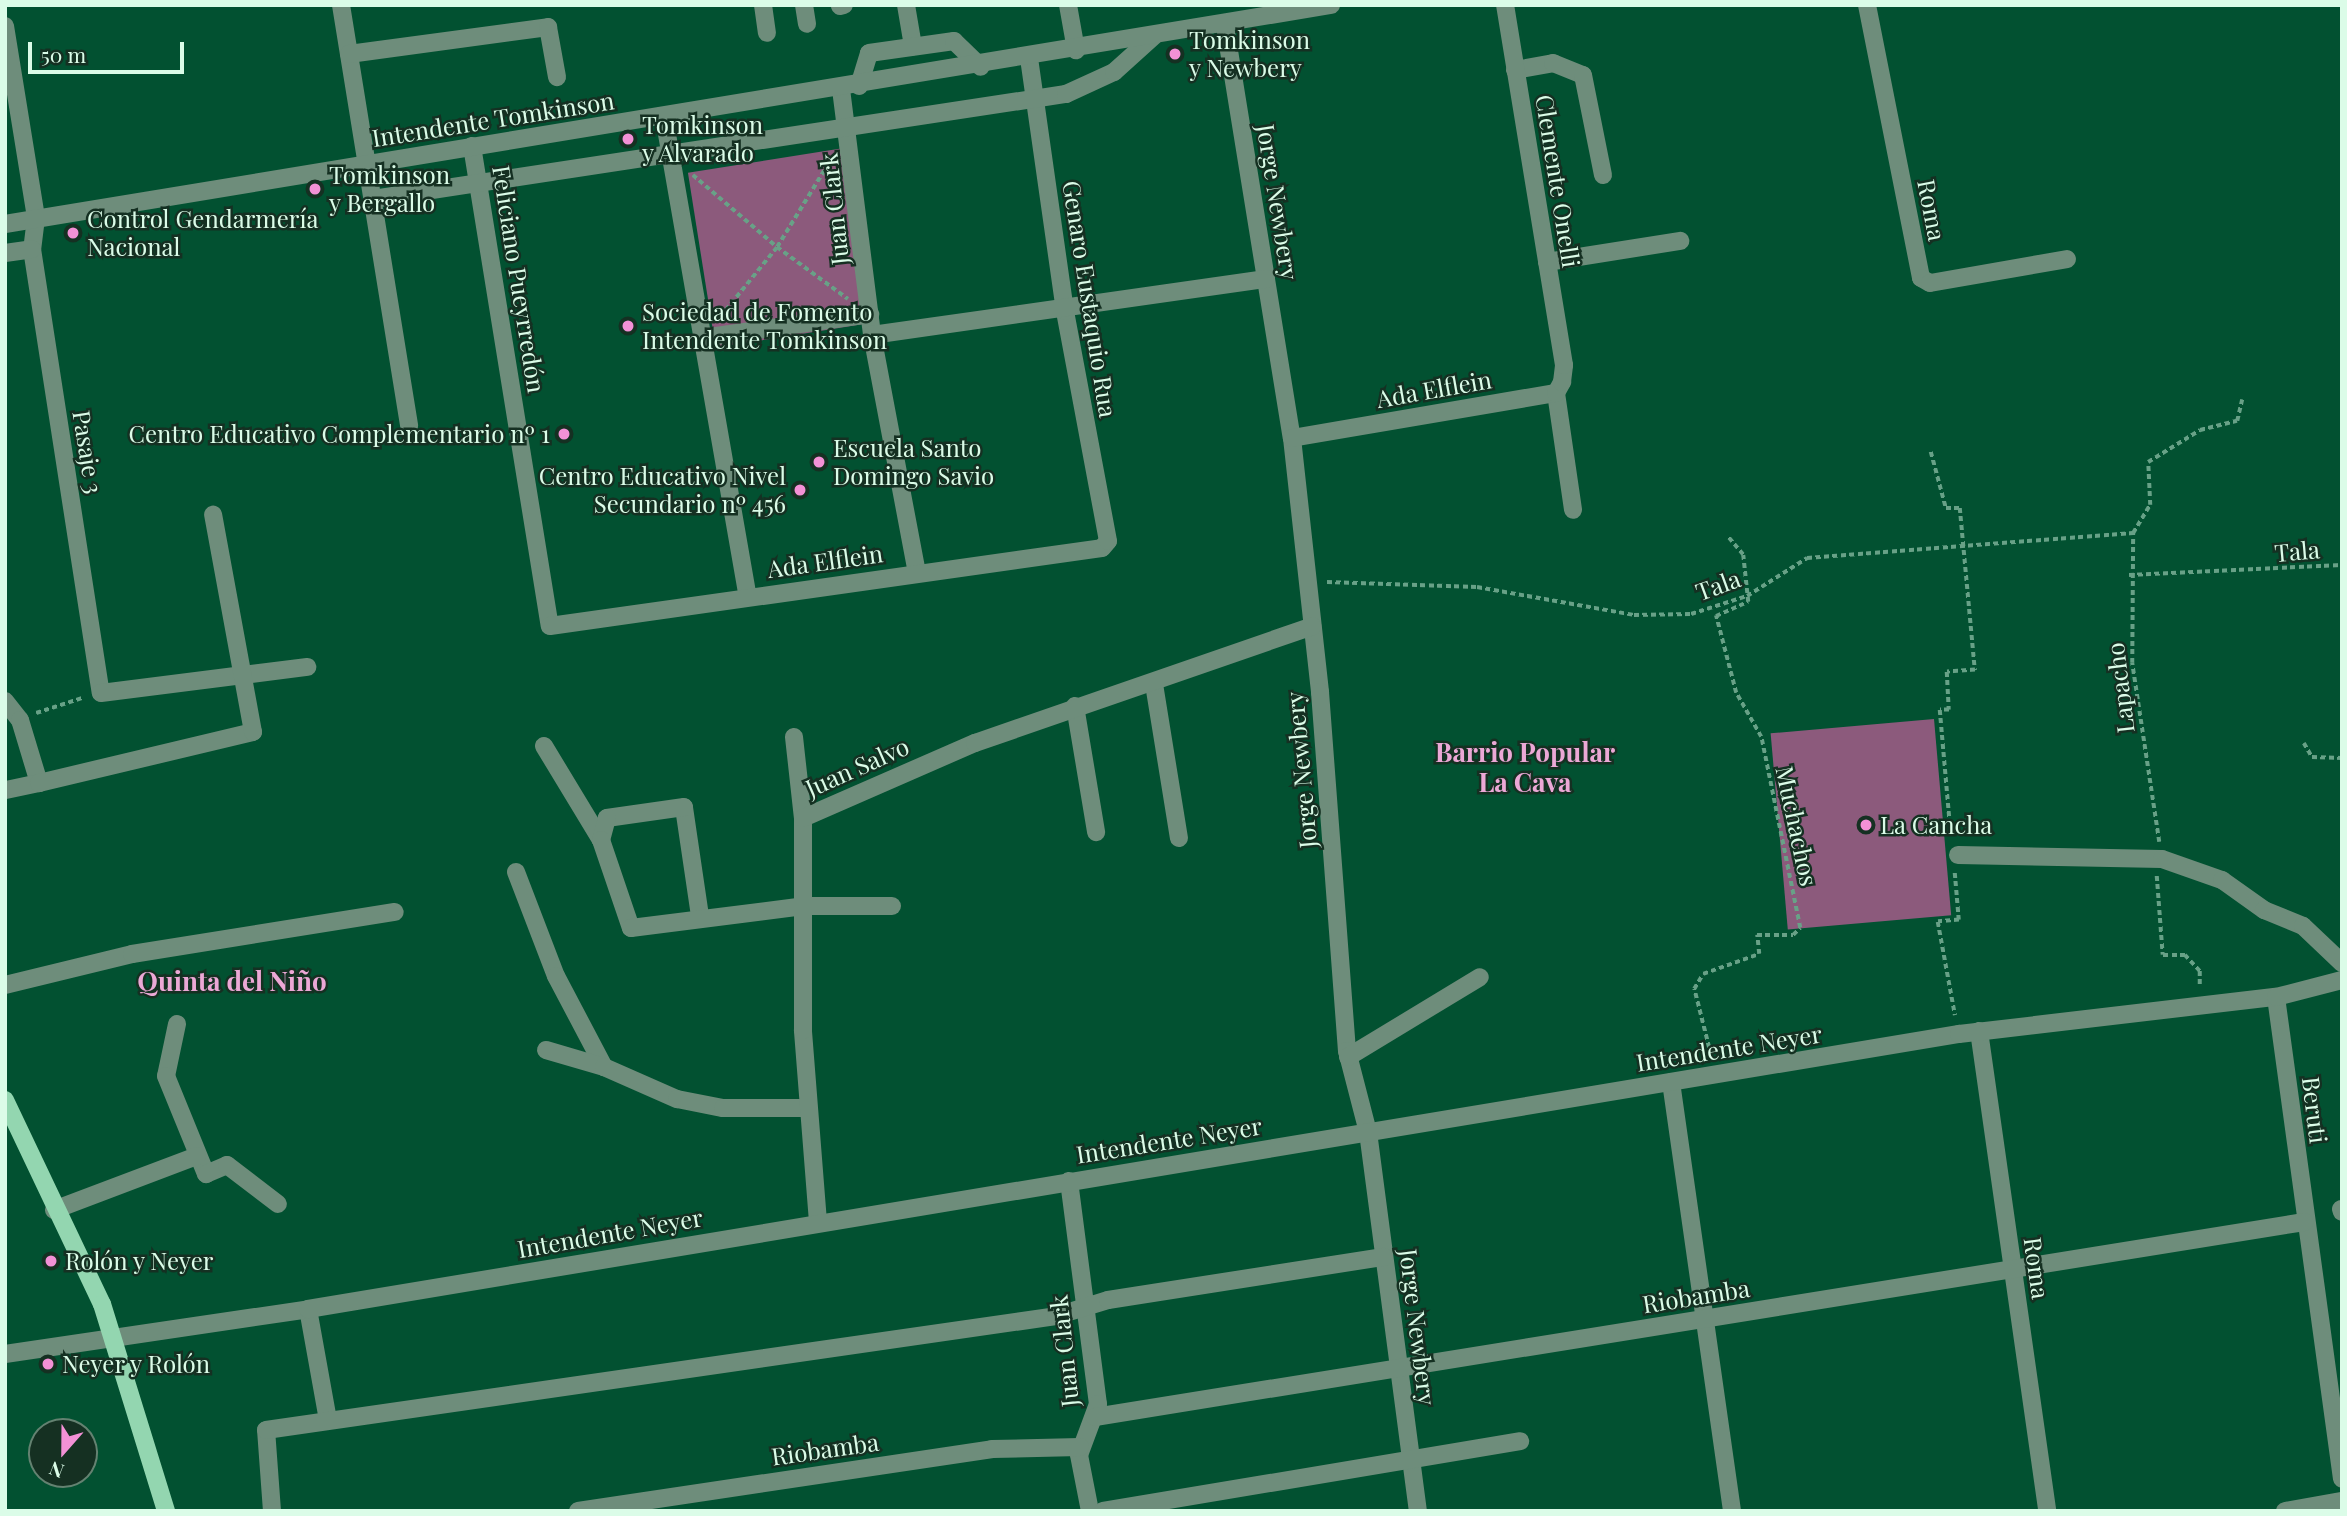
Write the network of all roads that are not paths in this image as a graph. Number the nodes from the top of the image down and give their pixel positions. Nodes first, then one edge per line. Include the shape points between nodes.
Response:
1 (341, 5) edge
2 (763, 5) edge
3 (804, 5) edge
4 (906, 5) edge
5 (1068, 5) edge
6 (1331, 5) edge
7 (1505, 5) edge
8 (1867, 5) edge
9 (807, 24) dead end
10 (5, 26) edge
11 (1224, 26) junction
12 (767, 33) dead end
13 (1154, 36) junction
14 (913, 47) junction
15 (1076, 50) junction
16 (349, 54) junction
17 (1029, 59) junction
18 (981, 67) junction
19 (1515, 69) junction
20 (557, 77) dead end
21 (859, 86) junction
22 (841, 89) junction
23 (1034, 99) junction
24 (664, 117) junction
25 (849, 129) junction
26 (472, 146) junction
27 (671, 156) junction
28 (369, 164) junction
29 (1603, 175) dead end
30 (479, 183) junction
31 (373, 199) junction
32 (36, 218) junction
33 (5, 223) edge
34 (1680, 241) dead end
35 (32, 249) junction
36 (5, 253) edge
37 (2067, 259) dead end
38 (1547, 262) junction
39 (1266, 279) junction
40 (1065, 311) junction
41 (870, 314) junction
42 (872, 335) junction
43 (702, 338) junction
44 (1556, 393) junction
45 (409, 426) dead end
46 (1292, 438) junction
47 (1573, 510) dead end
48 (213, 516) dead end
49 (1106, 545) joint
50 (917, 573) junction
51 (748, 597) junction
52 (550, 626) joint
53 (1312, 626) junction
54 (307, 667) dead end
55 (240, 673) junction
56 (1154, 684) junction
57 (5, 701) edge
58 (1075, 706) junction
59 (794, 737) dead end
60 (544, 746) dead end
61 (39, 783) junction
62 (5, 790) edge
63 (803, 818) junction
64 (1096, 832) dead end
65 (1179, 838) dead end
66 (601, 840) junction
67 (1955, 855) road end
68 (516, 872) dead end
69 (806, 906) junction
70 (892, 906) dead end
71 (396, 912) dead end
72 (700, 916) junction
73 (2342, 963) edge
74 (1480, 976) dead end
75 (2342, 980) edge
76 (5, 985) edge
77 (2276, 997) junction
78 (177, 1024) dead end
79 (1979, 1031) junction
80 (546, 1050) dead end
81 (1348, 1057) junction
82 (604, 1066) junction
83 (1671, 1082) junction
84 (5, 1100) edge
85 (808, 1108) junction
86 (1368, 1132) junction
87 (197, 1156) junction
88 (1069, 1181) junction
89 (278, 1203) dead end
90 (54, 1210) junction
91 (818, 1222) junction
92 (2304, 1222) junction
93 (1384, 1257) junction
94 (2012, 1269) junction
95 (1084, 1308) junction
96 (309, 1309) junction
97 (1706, 1319) junction
98 (113, 1338) junction
99 (5, 1354) edge
100 (1398, 1369) junction
101 (1095, 1417) junction
102 (328, 1420) junction
103 (1520, 1441) dead end
104 (1080, 1447) junction
105 (1411, 1458) junction
106 (2342, 1479) edge
107 (2342, 1501) edge
108 (166, 1511) edge
109 (272, 1511) edge
110 (578, 1511) edge
111 (1090, 1511) edge
112 (1102, 1511) edge
113 (1418, 1511) edge
114 (1732, 1511) edge
115 (2047, 1511) edge
116 (2285, 1511) edge

1 - 16 street
2 - 12 street
3 - 9 street
4 - 14 street
5 - 15 street
6 - 11 street, Intendente Tomkinson
7 - 19 street, Clemente Onelli
8 - 37 street, Roma via 1921,278 1930,283
10 - 32 street, Pasaje 3
11 - 13 street, Intendente Tomkinson
11 - 39 street, Jorge Newbery
13 - 15 street, Intendente Tomkinson
13 - 23 street, Intendente Tomkinson via 1094,83
14 - 18 street via 954,41
14 - 21 street via 869,53
15 - 17 street, Intendente Tomkinson
16 - 20 street via 548,27
16 - 28 street
17 - 18 street, Intendente Tomkinson
17 - 23 street, Genaro Eustaquio Rua
18 - 21 street, Intendente Tomkinson
19 - 29 street via 1553,63 1583,75
19 - 38 street, Clemente Onelli
21 - 22 street, Intendente Tomkinson
22 - 24 street, Intendente Tomkinson
22 - 25 street, Juan Clark
23 - 25 street, Intendente Tomkinson
23 - 40 street, Genaro Eustaquio Rua
24 - 26 street, Intendente Tomkinson
24 - 27 street
25 - 27 street, Intendente Tomkinson
25 - 41 street, Juan Clark
26 - 28 street, Intendente Tomkinson
26 - 30 street, Feliciano Pueyrredón
27 - 30 street, Intendente Tomkinson
27 - 43 street
28 - 31 street
28 - 32 street, Intendente Tomkinson
30 - 31 street, Intendente Tomkinson
30 - 52 street, Feliciano Pueyrredón
31 - 45 street
32 - 33 street, Intendente Tomkinson
32 - 35 street, Pasaje 3
34 - 38 street
35 - 36 street
35 - 55 street, Pasaje 3 via 101,693
38 - 44 street, Clemente Onelli via 1564,365
39 - 40 street
39 - 46 street, Jorge Newbery
40 - 42 street
40 - 49 street, Genaro Eustaquio Rua
41 - 42 street, Juan Clark
41 - 43 street
42 - 50 street, Juan Clark
43 - 51 street
44 - 46 street, Ada Elflein
44 - 47 street
46 - 53 street, Jorge Newbery
48 - 55 street
49 - 50 street, Ada Elflein
50 - 51 street, Ada Elflein
51 - 52 street, Ada Elflein
53 - 56 street, Juan Salvo
53 - 81 street, Jorge Newbery
54 - 55 street
55 - 61 street via 255,726 249,736
56 - 58 street, Juan Salvo
56 - 65 street
57 - 61 street via 20,720
58 - 63 street, Juan Salvo
58 - 64 street
59 - 63 street
60 - 66 street
61 - 62 street
63 - 69 street, Juan Salvo
66 - 72 street via 627,926
66 - 72 street via 607,818 684,807
67 - 73 street via 2162,859 2222,880 2264,910 2303,926
68 - 82 street via 556,976
69 - 70 street
69 - 72 street
69 - 85 street, Juan Salvo
71 - 76 street via 132,954
74 - 81 street
75 - 77 street, Intendente Neyer
77 - 79 street, Intendente Neyer
77 - 92 street, Beruti
78 - 87 street via 166,1076
79 - 83 street, Intendente Neyer
79 - 94 street, Roma
80 - 82 street
81 - 86 street, Jorge Newbery
82 - 85 street via 677,1098 723,1108
83 - 86 street, Intendente Neyer
83 - 97 street
84 - 90 main road
85 - 91 street, Juan Salvo
86 - 88 street, Intendente Neyer
86 - 93 street, Jorge Newbery
87 - 89 street via 206,1174 227,1165
87 - 90 street
88 - 91 street, Intendente Neyer
88 - 95 street, Juan Clark
90 - 98 main road via 103,1304
91 - 96 street, Intendente Neyer
92 - 94 street, Riobamba
92 - 106 street, Beruti
93 - 95 street
93 - 100 street, Jorge Newbery
94 - 97 street, Riobamba
94 - 115 street, Roma
95 - 101 street, Juan Clark
95 - 102 street via 1056,1316
96 - 98 street, Intendente Neyer
96 - 102 street
97 - 100 street, Riobamba
97 - 114 street
98 - 99 street, Intendente Neyer
98 - 108 main road
100 - 101 street, Riobamba
100 - 105 street, Jorge Newbery
101 - 104 street, Juan Clark
102 - 109 street via 266,1430
103 - 105 street
104 - 110 street, Riobamba via 992,1449
104 - 111 street
105 - 112 street
105 - 113 street, Jorge Newbery
107 - 116 street

